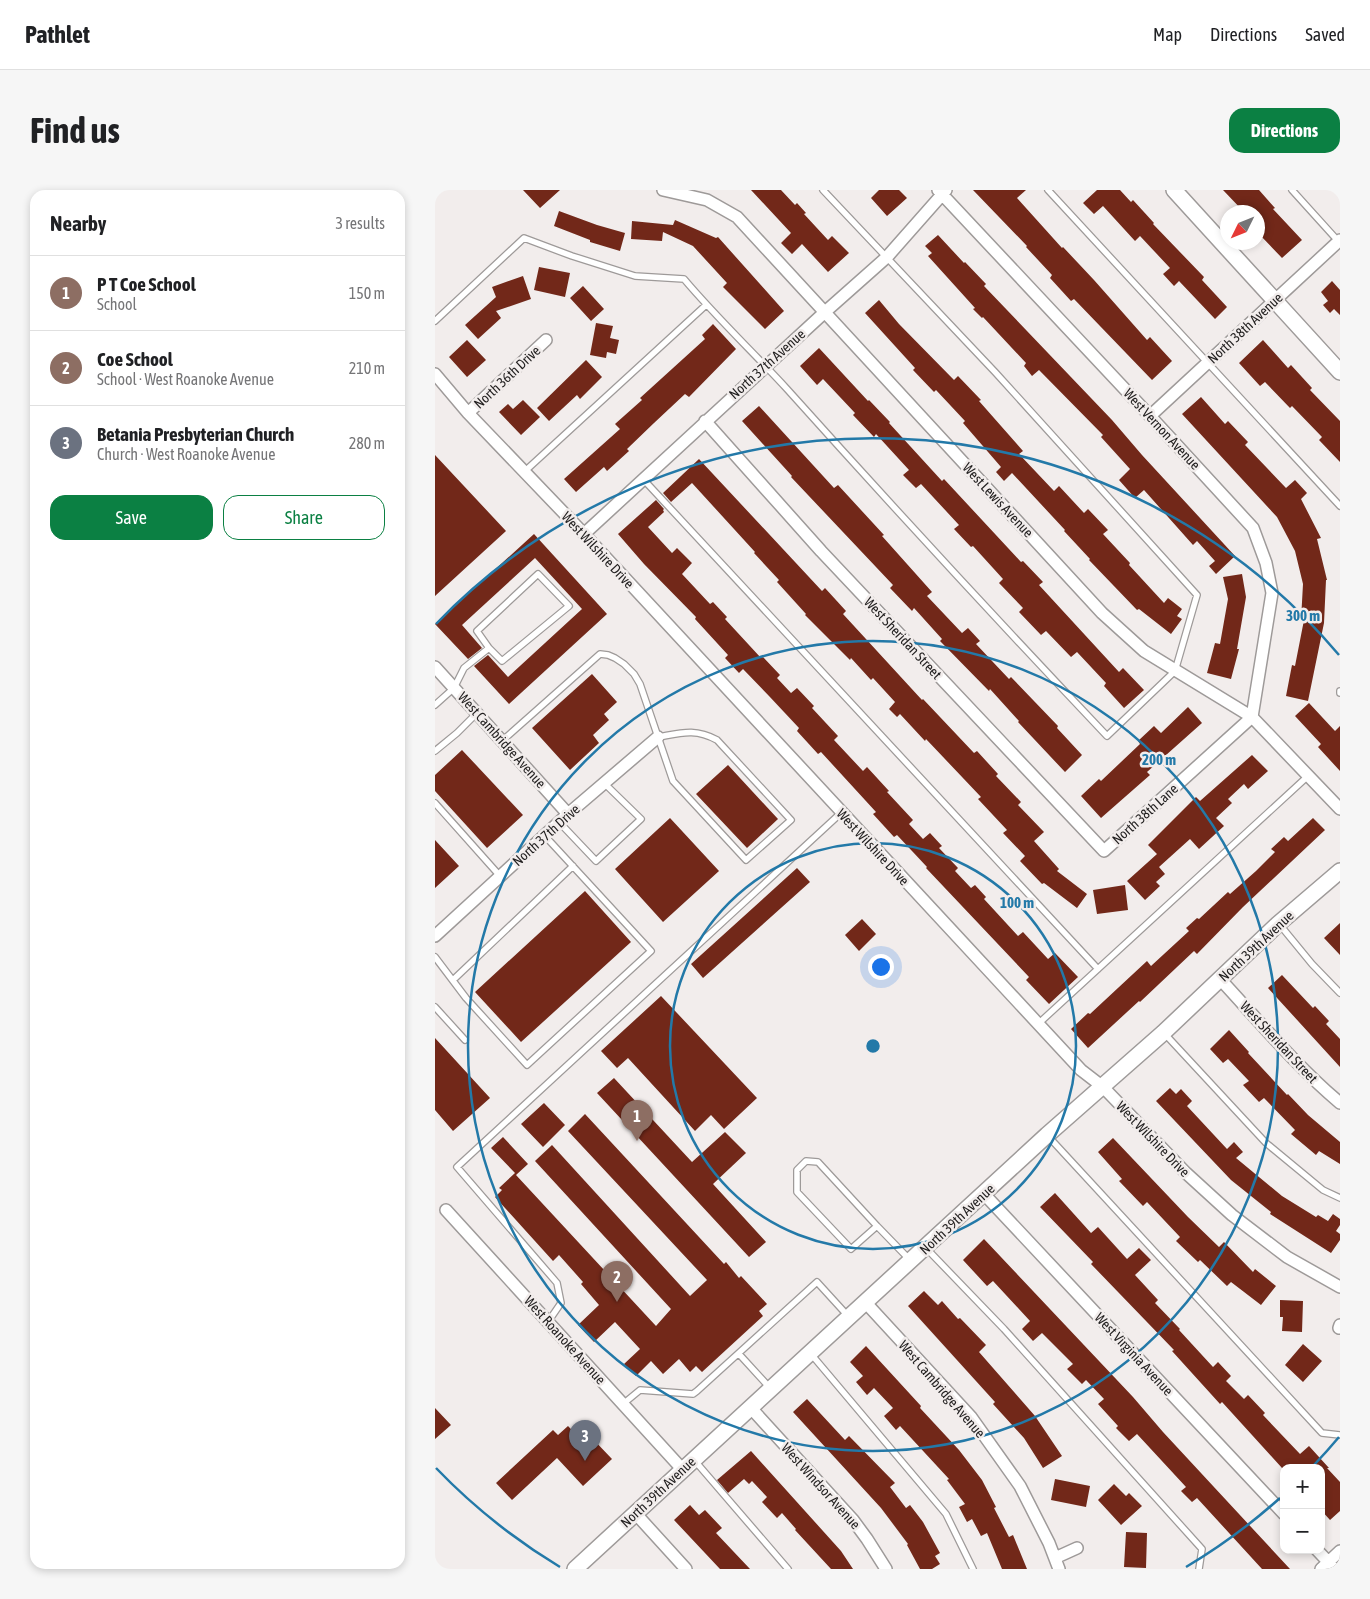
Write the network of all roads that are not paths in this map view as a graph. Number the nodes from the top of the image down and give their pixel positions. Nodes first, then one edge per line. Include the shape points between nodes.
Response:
1 (663, 190) edge
2 (823, 190) edge
3 (1048, 190) edge
4 (1174, 190) edge
5 (1292, 190) edge
6 (942, 192) edge
7 (1339, 242) edge
8 (887, 257) junction
9 (1274, 301) junction
10 (706, 305) junction
11 (825, 312) junction
12 (435, 321) edge
13 (546, 340) dead end
14 (1208, 363) junction
15 (766, 366) junction
16 (1340, 372) edge
17 (435, 374) edge
18 (468, 413) junction
19 (1150, 416) junction
20 (705, 421) junction
21 (524, 472) junction
22 (643, 479) junction
23 (1340, 506) edge
24 (584, 534) junction
25 (489, 648) junction
26 (435, 667) edge
27 (1175, 671) junction
28 (454, 688) junction
29 (435, 705) edge
30 (477, 714) junction
31 (1252, 717) junction
32 (658, 737) junction
33 (502, 741) junction
34 (435, 750) edge
35 (1308, 776) junction
36 (604, 783) junction
37 (435, 803) edge
38 (1340, 809) edge
39 (841, 812) junction
40 (569, 814) junction
41 (559, 822) junction
42 (545, 836) junction
43 (1104, 851) joint
44 (573, 866) junction
45 (1339, 874) edge
46 (500, 876) junction
47 (1278, 924) junction
48 (435, 936) edge
49 (435, 957) edge
50 (1098, 969) junction
51 (1220, 979) junction
52 (453, 980) junction
53 (1340, 992) edge
54 (435, 1007) edge
55 (1038, 1024) junction
56 (1163, 1032) junction
57 (465, 1040) dead end
58 (1103, 1087) junction
59 (1340, 1103) edge
60 (1047, 1135) junction
61 (984, 1194) junction
62 (1340, 1198) edge
63 (446, 1210) dead end
64 (877, 1226) junction
65 (926, 1248) junction
66 (912, 1261) junction
67 (1340, 1287) edge
68 (866, 1303) junction
69 (850, 1318) junction
70 (548, 1322) junction
71 (739, 1354) junction
72 (810, 1354) junction
73 (771, 1389) junction
74 (623, 1404) junction
75 (751, 1408) junction
76 (1340, 1435) edge
77 (689, 1464) junction
78 (1280, 1510) edge
79 (636, 1514) junction
80 (1077, 1548) dead end
81 (1340, 1552) edge
82 (1320, 1554) edge
83 (1055, 1558) junction
84 (1328, 1567) edge
85 (575, 1569) edge
86 (686, 1569) edge
87 (788, 1569) edge
88 (886, 1569) edge
89 (973, 1569) edge
90 (1059, 1569) edge
91 (1199, 1569) edge

1 - 11 street, West Lewis Avenue via 707,200 737,217
2 - 8 lane
3 - 14 lane
4 - 9 street
5 - 7 lane
6 - 8 street, North 37th Avenue
6 - 19 street, West Vernon Avenue
7 - 9 street, North 38th Avenue
8 - 11 street, North 37th Avenue
8 - 27 lane via 1197,595
9 - 14 street, North 38th Avenue
9 - 16 street
10 - 12 lane via 683,279 635,276 524,238
10 - 15 lane
10 - 21 lane
11 - 15 street, North 37th Avenue
11 - 27 street, West Lewis Avenue via 1102,613 1144,651
13 - 18 street, North 36th Drive
14 - 19 street, North 38th Avenue
14 - 23 lane
15 - 20 street, North 37th Avenue
15 - 27 lane via 1107,736
17 - 18 street, West Wilshire Drive
18 - 21 street, West Wilshire Drive
19 - 31 street, West Vernon Avenue via 1253,528 1266,563 1272,593
20 - 22 street, North 37th Avenue
20 - 43 street, West Sheridan Street via 821,551
21 - 24 street, West Wilshire Drive
22 - 24 street, North 37th Avenue
22 - 50 lane
24 - 39 street, West Wilshire Drive
25 - 25 lane via 502,661 569,606 538,574 477,631
25 - 28 lane via 464,668
26 - 28 street, West Cambridge Avenue
27 - 31 street, West Lewis Avenue
28 - 29 lane
28 - 30 street, West Cambridge Avenue
30 - 33 street, West Cambridge Avenue
30 - 34 lane
31 - 35 street, West Lewis Avenue
31 - 43 street, North 38th Lane
32 - 32 lane via 673,781 746,860 791,820 717,740 705,733 689,731
32 - 33 lane via 641,684 624,664 608,654 600,654
32 - 36 street, North 37th Drive
33 - 40 street, West Cambridge Avenue
35 - 38 street, West Lewis Avenue
35 - 50 lane
36 - 40 street, North 37th Drive
36 - 41 lane via 641,819 596,861
37 - 46 lane
39 - 55 street, West Wilshire Drive
39 - 70 lane via 457,1166 557,1282 561,1303
40 - 41 street, North 37th Drive
41 - 42 street, North 37th Drive
42 - 44 lane
42 - 46 street, North 37th Drive
44 - 52 lane
44 - 52 lane via 651,951 527,1065
45 - 47 street, North 39th Avenue
46 - 48 street, North 37th Drive
47 - 51 street, North 39th Avenue
47 - 53 lane
49 - 52 lane
50 - 55 lane
51 - 56 street, North 39th Avenue
51 - 59 street, West Sheridan Street via 1287,1053
54 - 57 lane
55 - 58 street, West Wilshire Drive via 1081,1070
56 - 58 street, North 39th Avenue
56 - 62 lane via 1266,1143 1323,1190
58 - 60 street, North 39th Avenue
58 - 67 street, West Wilshire Drive via 1186,1173 1232,1215 1287,1257
60 - 61 street, North 39th Avenue
60 - 76 lane via 1322,1433
61 - 65 street, North 39th Avenue
61 - 78 street, West Virginia Avenue
63 - 70 street, West Roanoke Avenue
64 - 64 lane via 818,1162 806,1161 797,1170 797,1192 851,1249
64 - 66 lane
65 - 66 street, North 39th Avenue
65 - 91 lane via 1004,1329 1202,1549
66 - 68 street, North 39th Avenue
68 - 69 street, North 39th Avenue
68 - 83 street, West Cambridge Avenue via 971,1417 1020,1486
69 - 71 lane via 817,1282
69 - 72 street, North 39th Avenue
70 - 74 street, West Roanoke Avenue
71 - 73 lane
71 - 74 lane via 693,1394 640,1390
72 - 73 street, North 39th Avenue
72 - 89 lane via 946,1514
73 - 75 street, North 39th Avenue
74 - 77 street, West Roanoke Avenue
75 - 77 street, North 39th Avenue
75 - 88 street, West Windsor Avenue via 853,1520
77 - 79 street, North 39th Avenue
77 - 87 lane
79 - 85 street, North 39th Avenue
79 - 86 street
80 - 83 street
81 - 84 street
82 - 84 street
83 - 90 street, West Cambridge Avenue

